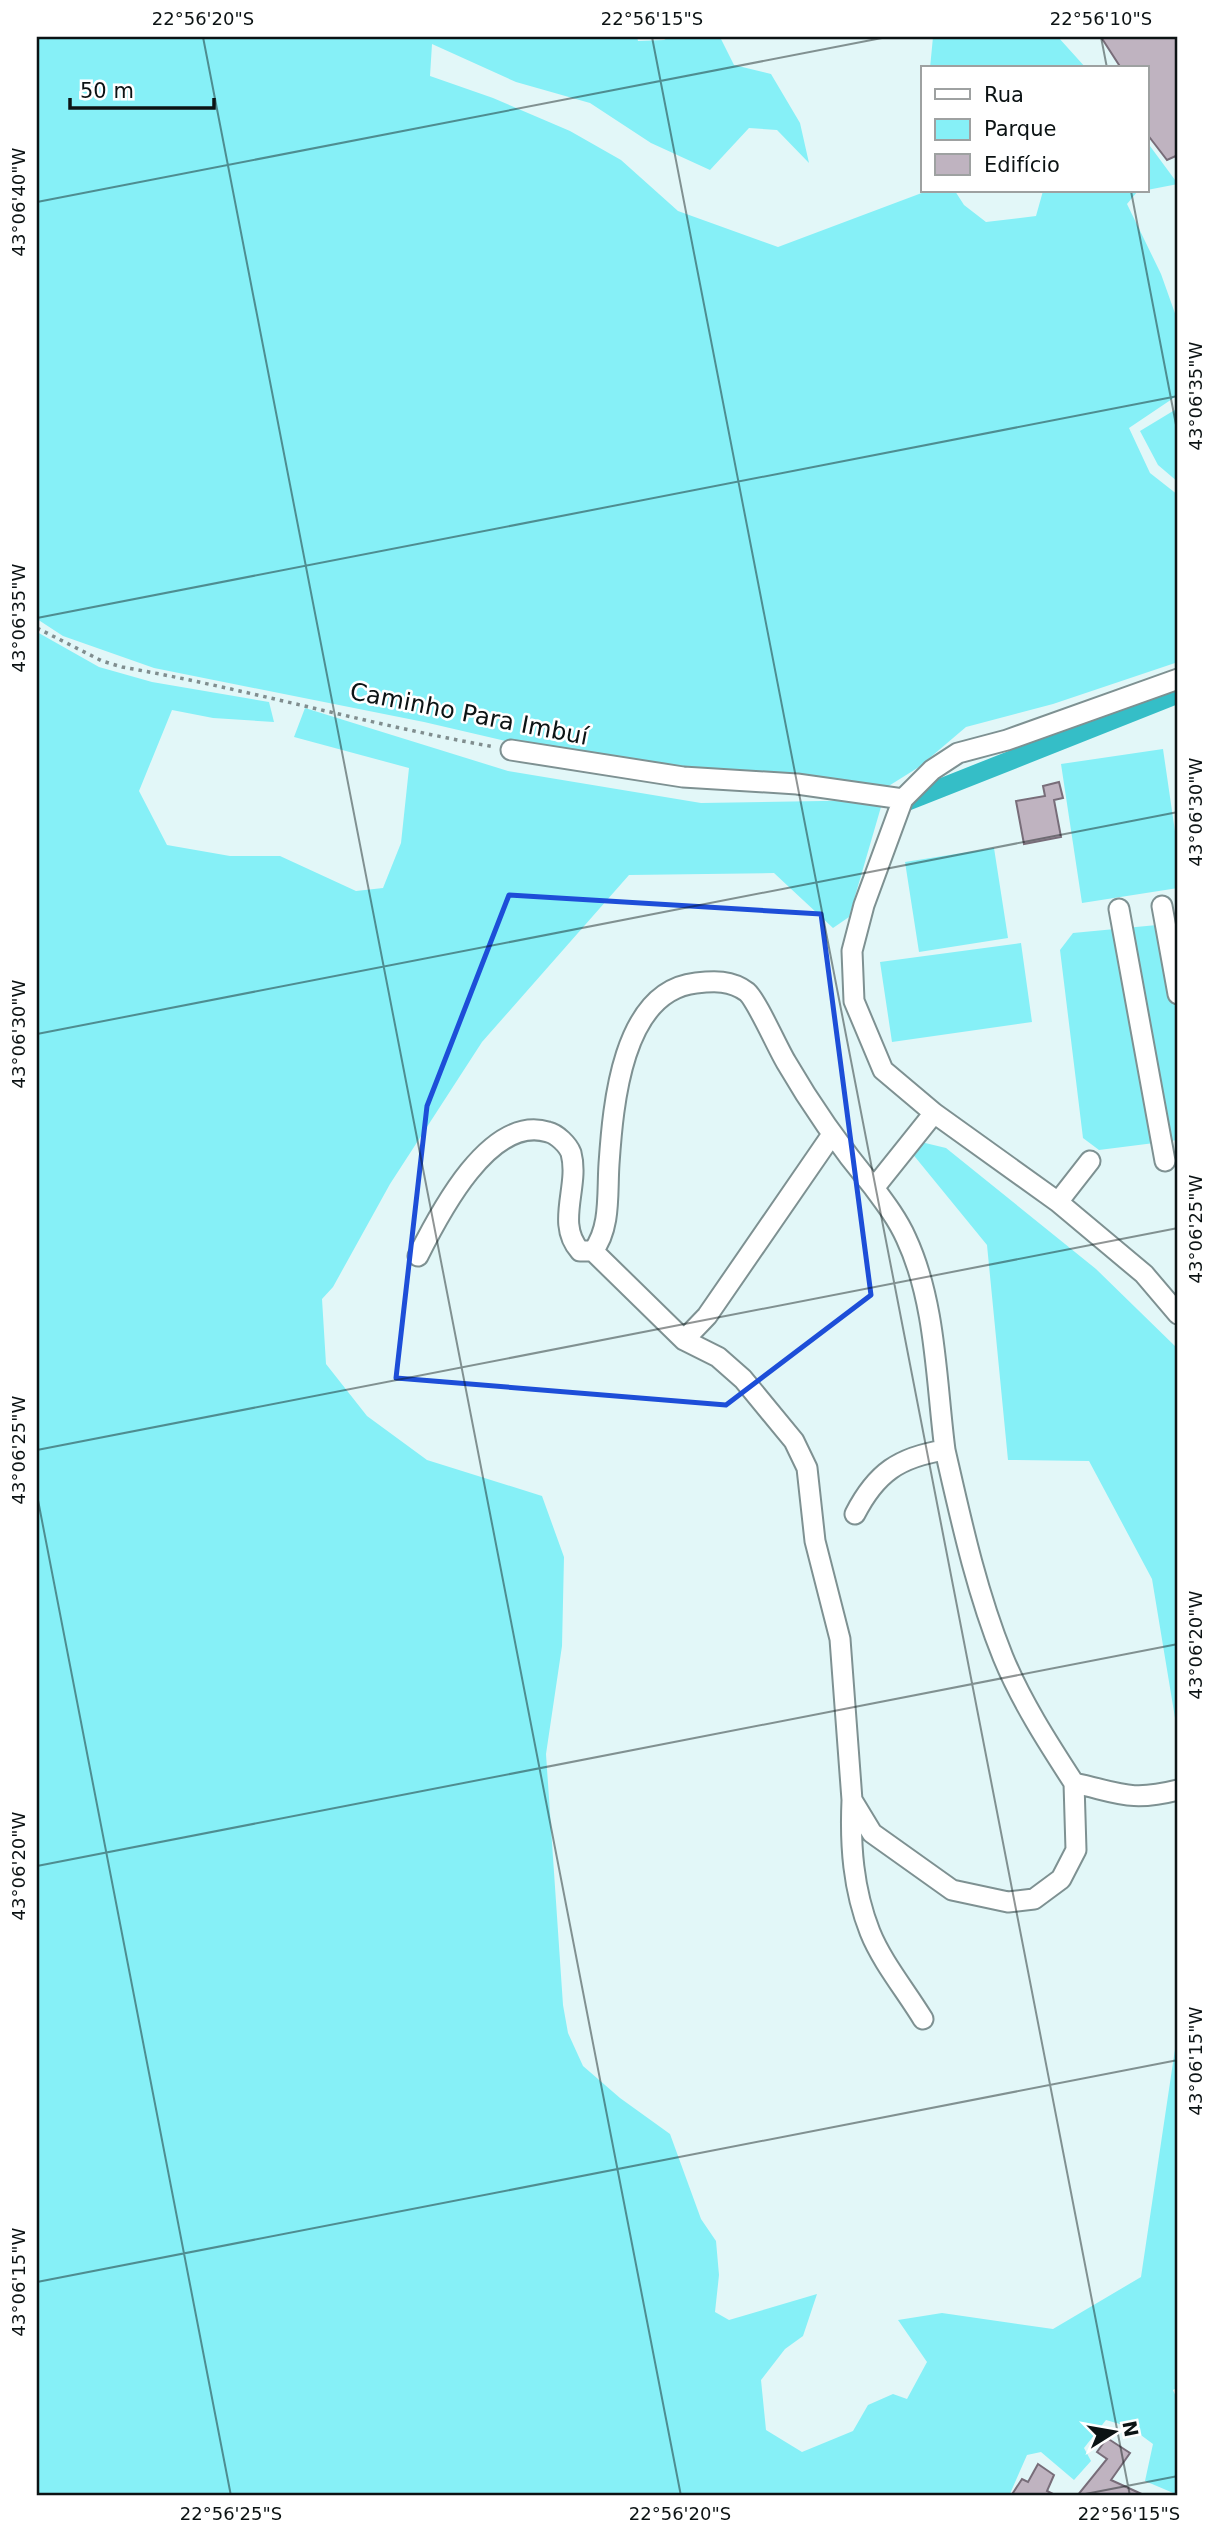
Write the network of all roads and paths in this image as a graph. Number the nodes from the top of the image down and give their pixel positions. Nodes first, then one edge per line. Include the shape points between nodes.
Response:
1 (37, 628) edge
2 (1178, 679) edge
3 (511, 750) joint
4 (903, 799) junction
5 (1162, 906) dead end
6 (1119, 909) dead end
7 (1178, 994) edge
8 (934, 1113) junction
9 (831, 1136) junction
10 (1090, 1161) dead end
11 (1164, 1161) dead end
12 (874, 1188) junction
13 (1058, 1202) junction
14 (593, 1251) junction
15 (418, 1256) dead end
16 (1178, 1314) edge
17 (684, 1340) junction
18 (945, 1450) junction
19 (855, 1514) dead end
20 (1074, 1783) junction
21 (1178, 1790) edge
22 (852, 1800) junction
23 (923, 2019) dead end

1 - 3 path, Caminho Para Imbuí via 122,667
2 - 4 street via 958,754 932,770
3 - 4 street, Caminho Para Imbuí via 683,777 797,784
4 - 8 street via 852,951 854,1001 883,1070
5 - 7 street
6 - 11 street
8 - 12 street
8 - 13 street
9 - 12 street
9 - 14 street via 748,993 722,980 682,985 654,1001 638,1024 621,1069 605,1225
9 - 17 street
10 - 13 street
12 - 18 street via 907,1241 923,1292
13 - 16 street via 1144,1273
14 - 15 street via 580,1251 570,1240 570,1150 554,1134 536,1128 513,1133 484,1156 445,1202
14 - 17 street
17 - 22 street via 718,1357 743,1378 794,1440 807,1468 819,1563 840,1639
18 - 19 street via 922,1453 890,1469 868,1489
18 - 20 street via 972,1567 1004,1658 1037,1725
20 - 21 street via 1147,1798
20 - 22 street via 1076,1850 1061,1879 1034,1899 1007,1902 952,1890 932,1877 872,1833
22 - 23 street via 850,1845 870,1933

